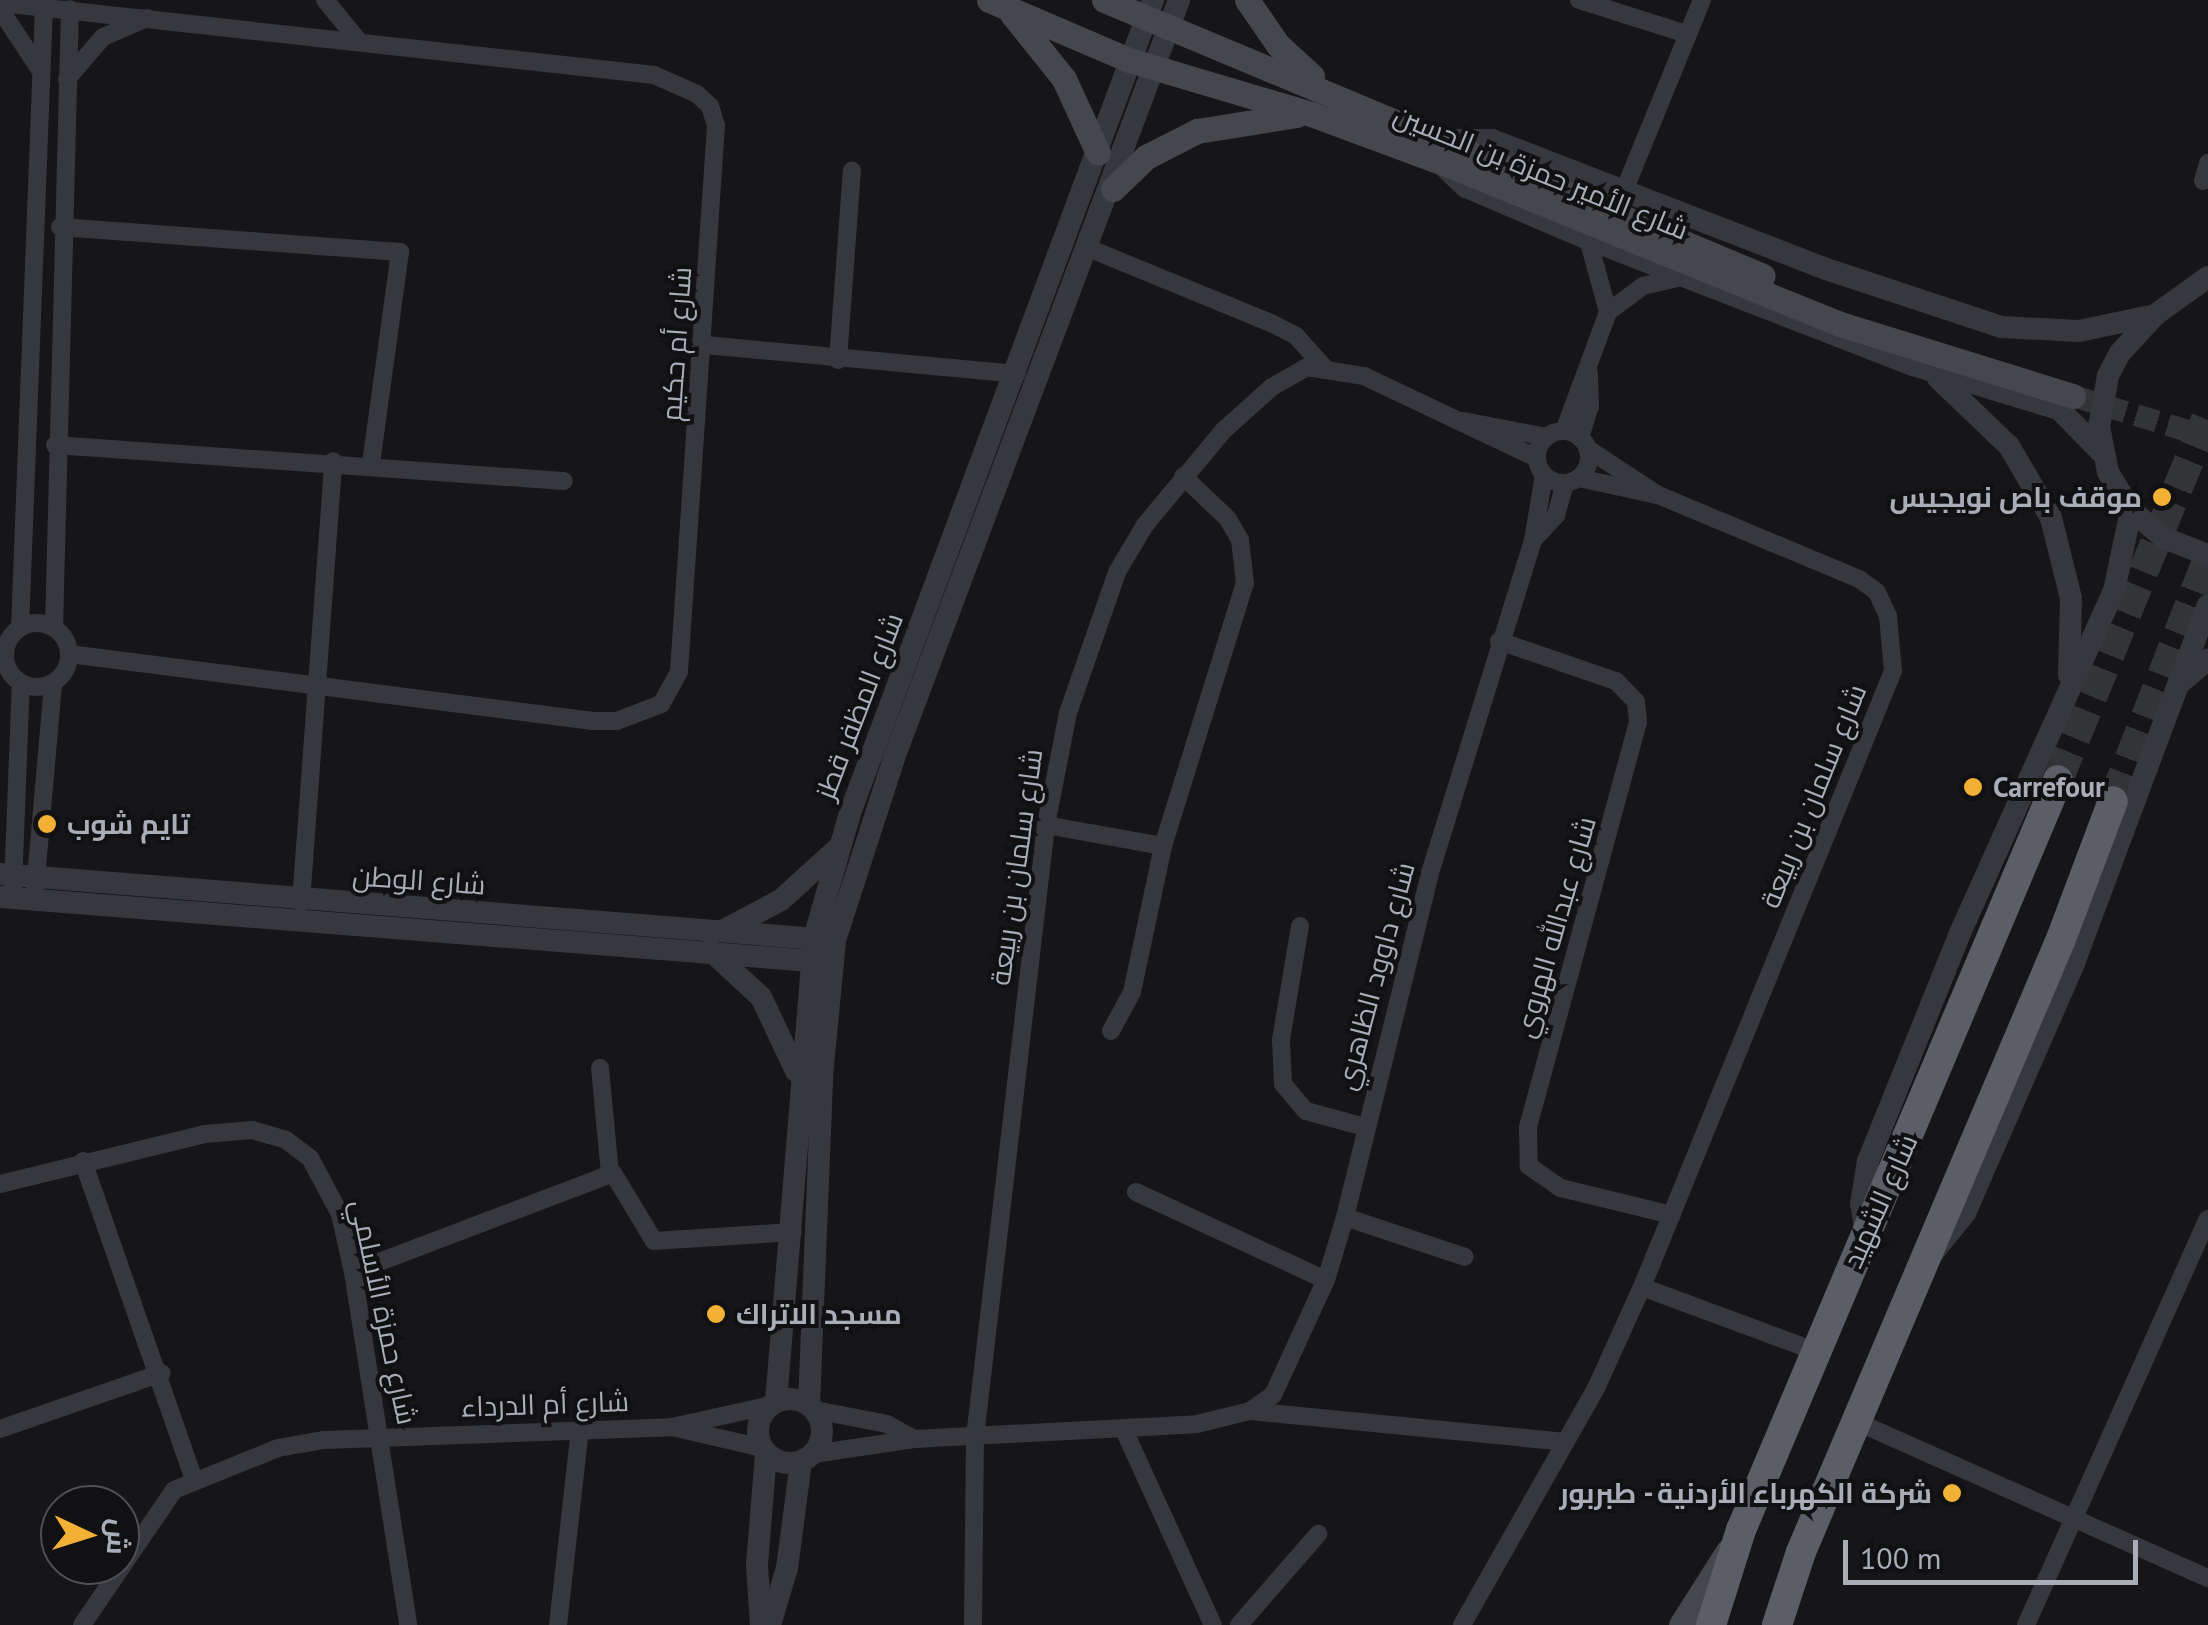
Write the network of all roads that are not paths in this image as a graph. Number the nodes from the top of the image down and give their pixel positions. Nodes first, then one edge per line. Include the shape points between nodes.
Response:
1 (325, 0) edge
2 (1104, 0) edge
3 (1179, 0) edge
4 (1247, 0) edge
5 (1578, 0) edge
6 (1702, 0) edge
7 (997, 4) edge
8 (0, 6) edge
9 (44, 7) junction
10 (70, 8) junction
11 (1156, 14) edge
12 (154, 16) junction
13 (1686, 34) junction
14 (357, 39) junction
15 (1141, 64) junction
16 (41, 70) junction
17 (66, 79) junction
18 (1323, 86) junction
19 (1312, 114) junction
20 (1444, 151) junction
21 (1098, 153) junction
22 (852, 171) dead end
23 (1113, 189) junction
24 (1624, 191) junction
25 (60, 228) junction
26 (1588, 238) junction
27 (1088, 248) junction
28 (1684, 276) junction
29 (2208, 277) edge
30 (2208, 294) edge
31 (2164, 310) junction
32 (1608, 312) junction
33 (705, 345) junction
34 (838, 360) junction
35 (1912, 365) junction
36 (1323, 366) junction
37 (1017, 374) junction
38 (2074, 388) tunnel mouth
39 (1461, 421) junction
40 (1570, 439) junction
41 (56, 445) junction
42 (2101, 452) junction
43 (333, 461) junction
44 (371, 464) junction
45 (1540, 467) junction
46 (1183, 476) junction
47 (564, 481) dead end
48 (1572, 481) junction
49 (1658, 495) junction
50 (2131, 510) junction
51 (1533, 540) junction
52 (2208, 555) edge
53 (2208, 606) edge
54 (20, 628) junction
55 (54, 628) junction
56 (1499, 641) junction
57 (3, 650) edge
58 (69, 654) junction
59 (2208, 660) edge
60 (2181, 682) junction
61 (22, 683) junction
62 (52, 683) junction
63 (314, 688) junction
64 (2068, 689) junction
65 (2058, 780) tunnel mouth
66 (2112, 801) tunnel mouth
67 (1046, 824) junction
68 (839, 846) junction
69 (1163, 846) junction
70 (16, 887) edge
71 (301, 902) junction
72 (1300, 926) dead end
73 (716, 940) junction
74 (822, 950) junction
75 (1111, 1030) dead end
76 (600, 1068) dead end
77 (799, 1079) junction
78 (1365, 1127) junction
79 (83, 1161) junction
80 (610, 1174) junction
81 (0, 1184) edge
82 (1136, 1192) dead end
83 (1672, 1216) junction
84 (1345, 1218) junction
85 (2208, 1219) edge
86 (793, 1232) junction
87 (1866, 1234) junction
88 (1465, 1257) dead end
89 (1920, 1262) junction
90 (354, 1272) junction
91 (1326, 1280) junction
92 (1642, 1287) junction
93 (1816, 1351) junction
94 (162, 1373) junction
95 (773, 1404) junction
96 (812, 1407) junction
97 (1250, 1411) junction
98 (1855, 1421) junction
99 (672, 1427) junction
100 (0, 1429) edge
101 (580, 1430) junction
102 (1124, 1430) junction
103 (975, 1437) junction
104 (382, 1438) junction
105 (914, 1439) junction
106 (1565, 1442) junction
107 (764, 1450) junction
108 (807, 1458) junction
109 (194, 1477) junction
110 (2074, 1517) junction
111 (1741, 1530) junction
112 (1318, 1534) dead end
113 (2208, 1578) edge
114 (82, 1625) edge
115 (408, 1625) edge
116 (558, 1625) edge
117 (760, 1625) edge
118 (770, 1625) edge
119 (973, 1625) edge
120 (1213, 1625) edge
121 (1240, 1625) edge
122 (1462, 1625) edge
123 (1681, 1625) edge
124 (1711, 1625) edge
125 (1778, 1625) edge
126 (2026, 1625) edge

1 - 14 street
2 - 11 main road, شارع الأمير حمزة بن الحسين
3 - 11 street
4 - 18 main road via 1278,45
5 - 13 street
6 - 13 street
7 - 15 main road, شارع الأمير حمزة بن الحسين
7 - 21 main road via 1064,78
8 - 9 street, شارع أم حكيم
8 - 16 street
9 - 10 street, شارع أم حكيم
9 - 16 street
10 - 12 street, شارع أم حكيم
10 - 17 street
11 - 15 street
11 - 18 main road, شارع الأمير حمزة بن الحسين
12 - 14 street, شارع أم حكيم
12 - 17 street via 103,37
13 - 24 street
14 - 33 street, شارع أم حكيم via 654,75 710,106 716,126
15 - 19 main road, شارع الأمير حمزة بن الحسين
15 - 21 street, شارع المظفر قطز
15 - 23 street, شارع المظفر قطز
16 - 54 street
17 - 25 street
18 - 20 main road, شارع الأمير حمزة بن الحسين
19 - 20 main road, شارع الأمير حمزة بن الحسين
19 - 23 main road via 1197,131 1146,156
20 - 24 street via 1492,140
20 - 26 street via 1466,187
20 - 38 main road, شارع الأمير حمزة بن الحسين via 1840,324
21 - 37 street, شارع المظفر قطز
22 - 34 street
23 - 27 street, شارع المظفر قطز
24 - 31 street via 1826,269 2001,326 2078,332
25 - 41 street
25 - 44 street via 400,252
26 - 28 street
26 - 32 street
27 - 36 street via 1271,323 1304,343
27 - 74 street, شارع المظفر قطز
28 - 32 street via 1643,286
28 - 35 street
29 - 31 street
30 - 31 street
31 - 42 street via 2108,376
32 - 40 street via 1589,372 1590,406
33 - 34 street
33 - 63 street, شارع أم حكيم via 679,672 661,704 593,721
34 - 37 street
35 - 42 street via 2060,409
35 - 64 street via 1952,386 2033,478 2065,557 2071,598
36 - 39 street, شارع سلمان بن ربيعة via 1364,376
36 - 46 street, شارع سلمان بن ربيعة via 1272,388
37 - 68 street, شارع المظفر قطز
39 - 40 street, شارع سلمان بن ربيعة
39 - 45 street, شارع سلمان بن ربيعة
40 - 45 street, شارع داوود الظاهري
40 - 48 street, شارع داوود الظاهري
40 - 49 street, شارع سلمان بن ربيعة
41 - 43 street
41 - 55 street
42 - 50 street
43 - 44 street
43 - 63 street
44 - 47 street
45 - 48 street, شارع سلمان بن ربيعة
45 - 51 street, شارع داوود الظاهري
46 - 67 street, شارع سلمان بن ربيعة via 1129,546 1096,620 1068,713
46 - 69 street via 1228,519 1240,540 1245,584
48 - 49 street, شارع سلمان بن ربيعة
48 - 51 street, شارع داوود الظاهري via 1556,515
49 - 83 street, شارع سلمان بن ربيعة via 1859,579 1877,592 1895,642 1880,707
50 - 52 street via 2164,538
50 - 64 street via 2122,572
51 - 56 street, شارع داوود الظاهري
53 - 60 street
54 - 55 street
54 - 57 street
55 - 58 street
56 - 78 street, شارع داوود الظاهري
56 - 83 street, شارع عبدالله الهروي via 1616,681 1636,702 1638,722 1528,1127 1529,1166 1561,1188
57 - 61 street
58 - 62 street
58 - 63 street, شارع أم حكيم
59 - 60 street
60 - 89 street via 2101,898 1964,1213
61 - 62 street
61 - 70 street
62 - 70 street
63 - 71 street
64 - 87 street via 1868,1161
65 - 87 highway, شارع الشهيد
66 - 89 highway via 2061,939
67 - 69 street
67 - 103 street, شارع سلمان بن ربيعة
68 - 73 street via 782,900
68 - 74 street, شارع المظفر قطز
69 - 75 street via 1132,992
70 - 71 street, شارع الوطن
70 - 73 street, شارع الوطن
71 - 73 street, شارع الوطن
72 - 78 street via 1281,1040 1283,1084 1306,1112
73 - 74 street, شارع الوطن
73 - 77 street via 761,998
74 - 77 street, شارع المظفر قطز
74 - 96 street, شارع المظفر قطز
76 - 80 street
77 - 86 street, شارع المظفر قطز
78 - 84 street, شارع داوود الظاهري
79 - 81 street, شارع حمزة الأسلمي
79 - 90 street, شارع حمزة الأسلمي via 205,1134 252,1130 286,1140 326,1178
79 - 94 street
80 - 86 street via 621,1179 654,1241
80 - 90 street
82 - 91 street
83 - 92 street, شارع سلمان بن ربيعة
84 - 88 street
84 - 91 street, شارع داوود الظاهري
85 - 110 street
86 - 95 street, شارع المظفر قطز
87 - 93 highway, شارع الشهيد
89 - 98 highway
90 - 104 street, شارع حمزة الأسلمي
91 - 97 street, شارع داوود الظاهري via 1288,1371
92 - 93 street
92 - 106 street, شارع سلمان بن ربيعة
93 - 111 highway, شارع الشهيد
94 - 100 street
94 - 109 street
95 - 96 street
95 - 99 street, شارع أم الدرداء
95 - 107 street via 760,1420
96 - 105 street via 886,1424
96 - 108 street via 823,1432
97 - 102 street
97 - 106 street
98 - 110 street
98 - 125 highway
99 - 101 street, شارع أم الدرداء
99 - 107 street, شارع أم الدرداء
101 - 104 street, شارع أم الدرداء
101 - 116 street
102 - 103 street
102 - 120 street
103 - 105 street
103 - 119 street, شارع سلمان بن ربيعة
104 - 109 street, شارع أم الدرداء via 278,1448
104 - 115 street, شارع حمزة الأسلمي
105 - 108 street
106 - 122 street, شارع سلمان بن ربيعة
107 - 108 street via 789,1464
107 - 117 street
108 - 118 street
109 - 114 street, شارع أم الدرداء via 158,1508
110 - 113 street
110 - 126 street
111 - 123 main road
111 - 124 highway, شارع الشهيد
112 - 121 street

